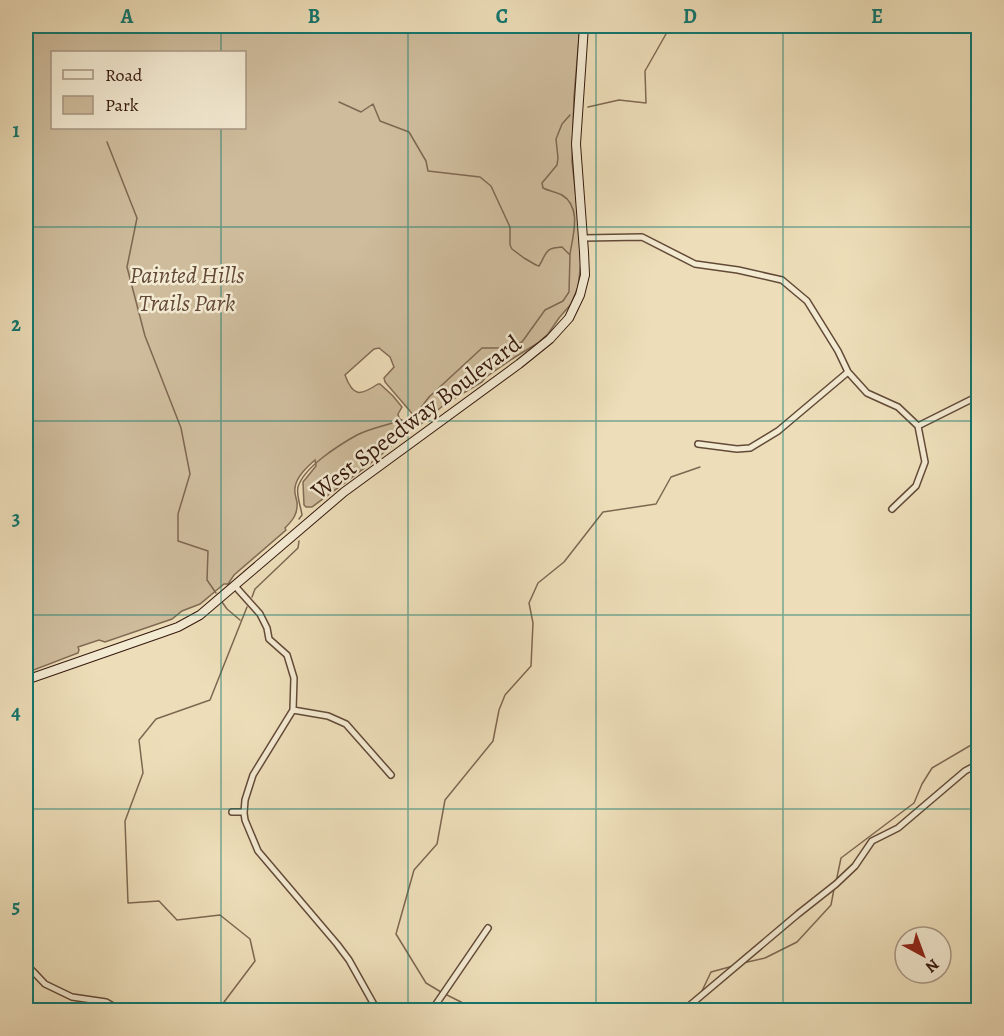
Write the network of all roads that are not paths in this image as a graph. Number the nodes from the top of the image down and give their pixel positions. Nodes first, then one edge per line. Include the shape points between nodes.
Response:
1 (584, 26) edge
2 (583, 238) junction
3 (848, 372) junction
4 (978, 396) edge
5 (918, 426) junction
6 (698, 444) dead end
7 (892, 509) dead end
8 (235, 586) junction
9 (26, 680) edge
10 (293, 710) junction
11 (978, 764) edge
12 (391, 775) dead end
13 (232, 812) dead end
14 (244, 812) junction
15 (488, 928) dead end
16 (26, 964) edge
17 (120, 1011) edge
18 (376, 1011) edge
19 (432, 1011) edge
20 (693, 1011) edge

1 - 2 main road, West Speedway Boulevard via 576,144
2 - 3 street via 642,237 695,264 782,280 807,301
2 - 8 main road, West Speedway Boulevard via 585,275 580,295 560,329 525,360 344,492
3 - 5 street via 867,393 898,407
3 - 6 street via 778,431 750,448
4 - 5 street
5 - 7 street via 925,462 916,486
8 - 9 main road, West Speedway Boulevard via 200,615 178,627
8 - 10 street via 260,615 269,639 287,655 294,678
10 - 12 street via 328,716 346,724
10 - 14 street via 253,776
11 - 20 street via 898,828 872,841 855,866 689,1006
13 - 14 street
14 - 18 street via 258,851 338,944
15 - 19 street
16 - 17 street via 45,984 72,997 106,1002

